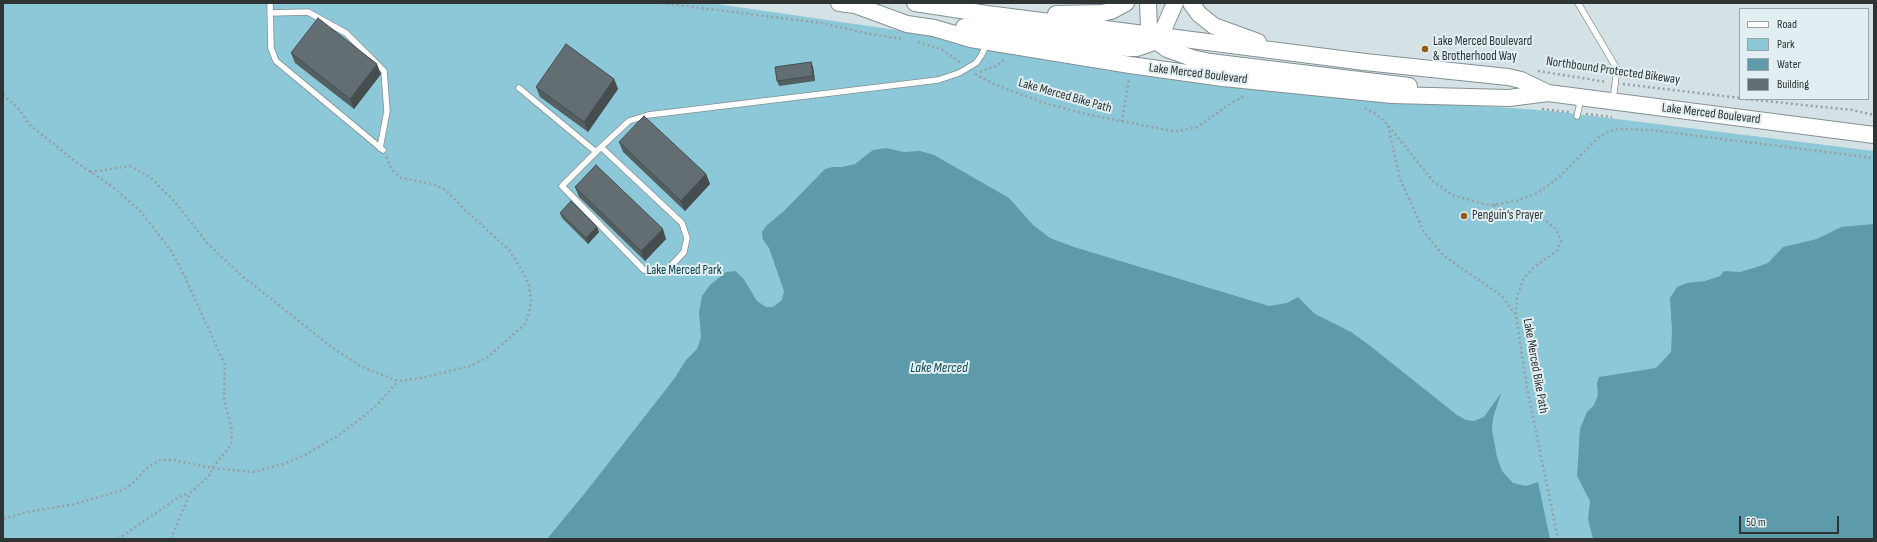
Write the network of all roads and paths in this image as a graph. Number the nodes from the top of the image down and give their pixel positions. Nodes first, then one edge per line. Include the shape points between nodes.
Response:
1 (270, 3) edge
2 (662, 3) edge
3 (915, 3) edge
4 (1126, 3) edge
5 (1148, 3) edge
6 (1175, 3) edge
7 (1191, 3) edge
8 (1578, 3) edge
9 (854, 4) edge
10 (270, 13) junction
11 (987, 14) junction
12 (934, 28) junction
13 (1155, 37) junction
14 (908, 40) dead end
15 (914, 41) dead end
16 (988, 41) junction
17 (1286, 52) junction
18 (968, 68) junction
19 (1533, 70) dead end
20 (1129, 77) dead end
21 (1615, 83) junction
22 (519, 88) dead end
23 (1253, 92) dead end
24 (1548, 93) junction
25 (3, 95) edge
26 (1581, 97) junction
27 (1510, 98) junction
28 (1739, 98) edge
29 (1756, 100) edge
30 (1613, 102) junction
31 (1363, 106) dead end
32 (1874, 115) edge
33 (1578, 116) dead end
34 (1122, 122) junction
35 (1387, 124) junction
36 (1874, 135) edge
37 (601, 147) junction
38 (381, 149) junction
39 (596, 152) junction
40 (1874, 158) edge
41 (90, 172) junction
42 (1494, 205) junction
43 (1516, 315) junction
44 (398, 381) junction
45 (212, 468) junction
46 (190, 493) junction
47 (3, 519) edge
48 (118, 539) edge
49 (171, 539) edge
50 (1558, 539) edge

1 - 10 lane
2 - 14 path via 821,23
3 - 11 main road, Lake Merced Boulevard
4 - 11 main road via 1111,11 1095,14
5 - 13 main road via 1148,23
6 - 13 main road via 1164,28
7 - 17 main road via 1199,14 1214,26
8 - 21 lane via 1617,69
9 - 12 main road, Lake Merced Boulevard via 907,24
10 - 38 lane via 271,48 276,61
10 - 38 lane via 308,12 346,32 384,71 387,111
11 - 13 main road, Lake Merced Boulevard
12 - 13 main road via 967,27 1128,48 1141,47
12 - 16 main road, Lake Merced Boulevard
13 - 17 main road, Lake Merced Boulevard
13 - 27 main road via 1172,51 1210,62
15 - 18 path, Lake Merced Bike Path via 941,49
16 - 18 lane via 981,56
16 - 27 main road, Lake Merced Boulevard via 1130,65 1344,91
17 - 24 main road, Lake Merced Boulevard via 1508,77 1521,80
18 - 34 path, Lake Merced Bike Path via 984,80 1032,99
18 - 37 lane via 938,80 642,116 629,121
19 - 21 path, Northbound Protected Bikeway
20 - 34 path
21 - 28 path, Northbound Protected Bikeway
21 - 30 lane
22 - 39 lane
23 - 34 path, Lake Merced Bike Path via 1189,130 1164,130
24 - 26 main road, Lake Merced Boulevard
24 - 27 main road, Lake Merced Boulevard
25 - 41 path via 17,107 29,124
26 - 30 main road, Lake Merced Boulevard
26 - 33 lane
29 - 32 path via 1852,110
30 - 36 main road, Lake Merced Boulevard
31 - 35 path
35 - 42 path via 1423,171 1442,189 1462,199
35 - 43 path, Lake Merced Bike Path via 1398,175 1424,232 1444,256 1502,296
37 - 39 lane
37 - 39 lane via 682,223 687,238 684,252 670,267 658,272 644,270 562,186
38 - 44 path via 392,170 401,178 432,184 446,190 499,239 520,266 530,293 530,309 525,324 488,356 461,369
40 - 42 path via 1650,130 1615,129 1600,136 1558,178 1538,193
41 - 44 path via 130,166 150,177 175,202 208,244 245,279 348,359 367,370
41 - 45 path via 140,211 170,249 223,358 226,373 224,400 232,429 231,443 221,460
42 - 43 path via 1545,220 1556,229 1561,241 1557,251 1533,268 1524,278 1517,296
43 - 50 path, Lake Merced Bike Path
44 - 45 path via 364,416 339,435 305,455 253,472
45 - 46 path via 210,474
45 - 47 path via 173,460 159,460 123,490 71,506 26,512
46 - 48 path via 179,497
46 - 49 path

